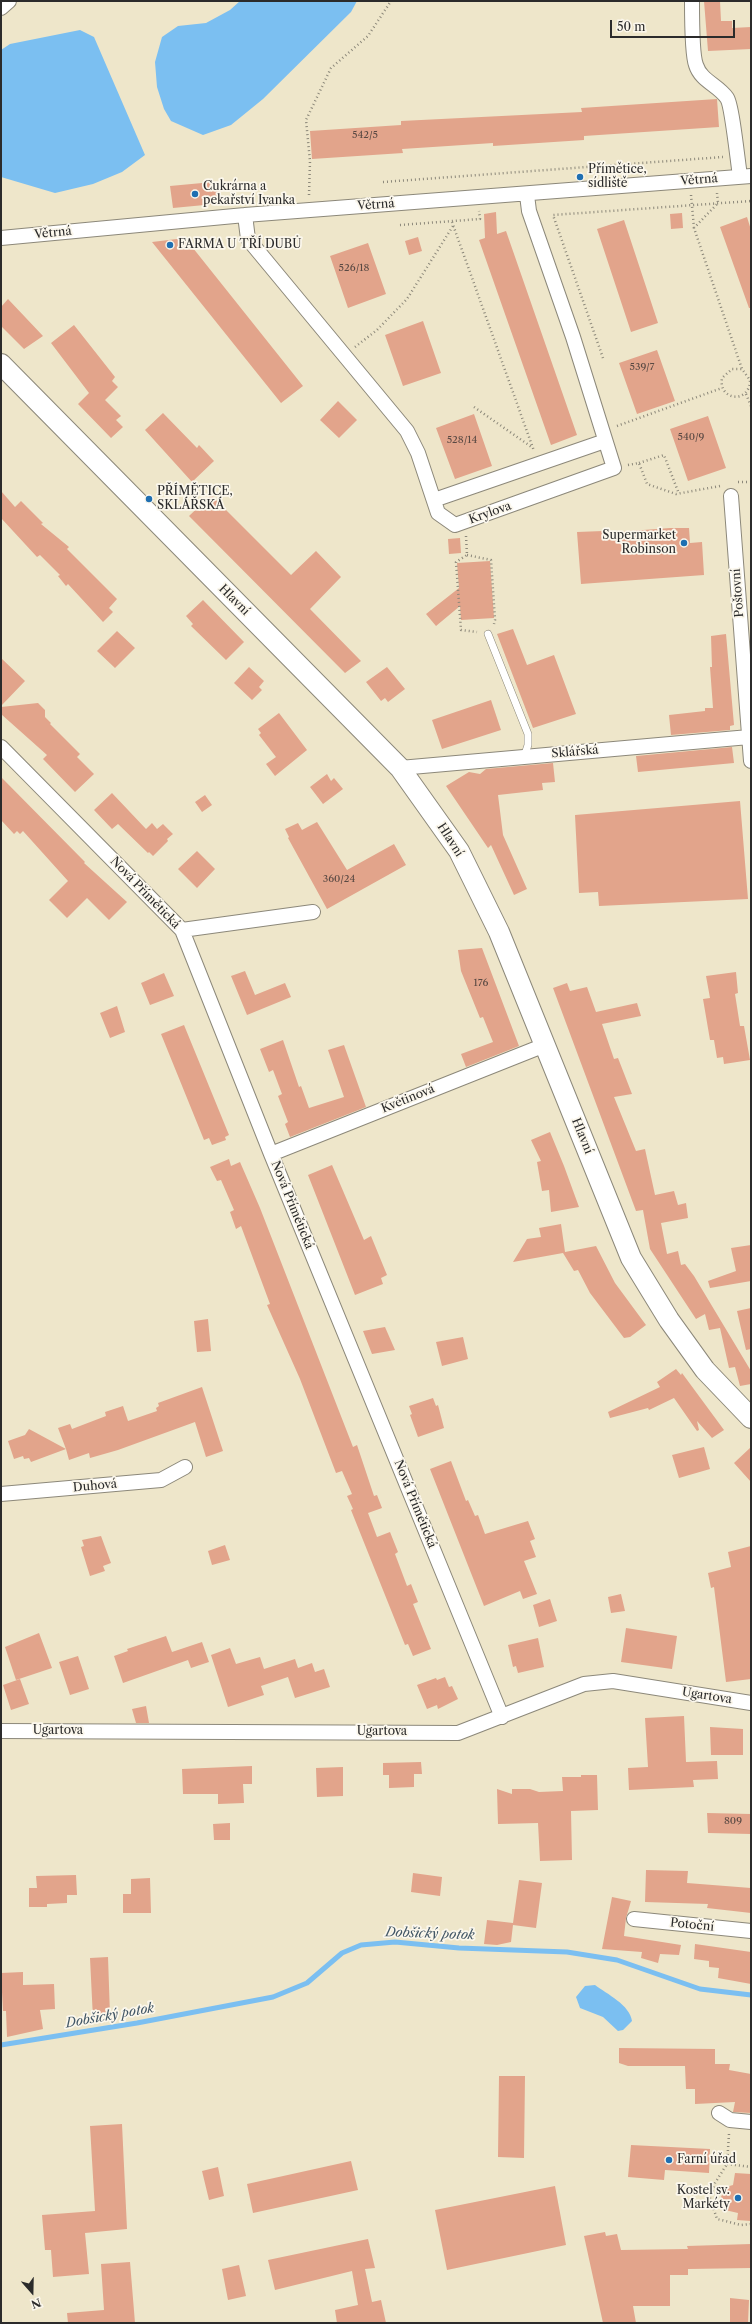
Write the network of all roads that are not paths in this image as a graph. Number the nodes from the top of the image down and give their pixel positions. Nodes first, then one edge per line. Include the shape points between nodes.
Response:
1 (9, 1) edge
2 (692, 1) edge
3 (1, 8) edge
4 (745, 176) edge
5 (527, 195) junction
6 (246, 215) junction
7 (1, 238) edge
8 (1, 364) edge
9 (603, 437) junction
10 (731, 488) road end
11 (434, 500) junction
12 (488, 634) road end
13 (749, 737) junction
14 (1, 747) edge
15 (524, 757) junction
16 (751, 761) edge
17 (400, 768) junction
18 (313, 912) dead end
19 (182, 930) junction
20 (545, 1045) junction
21 (271, 1154) junction
22 (751, 1418) edge
23 (185, 1467) dead end
24 (1, 1494) edge
25 (751, 1703) edge
26 (502, 1717) junction
27 (1, 1731) edge
28 (634, 1919) dead end
29 (751, 1931) edge
30 (724, 2117) road end
31 (751, 2122) edge

1 - 3 street
2 - 4 street via 695,65 707,81 727,98 731,108 737,156
4 - 5 street, Větrná
5 - 6 street, Větrná
5 - 9 street via 531,216 573,337
6 - 7 street, Větrná
6 - 11 street, Krylova via 248,239 407,431 418,453
8 - 17 main road, Hlavní
9 - 11 street via 539,464
9 - 11 street, Krylova via 614,468 455,525 438,513
10 - 13 street, Poštovní
12 - 15 lane via 528,734
13 - 15 street, Sklářská
13 - 16 street, Poštovní
14 - 19 street, Nová Přímětická
15 - 17 street, Sklářská
17 - 20 main road, Hlavní via 459,851 499,932
18 - 19 street
19 - 21 street, Nová Přímětická
20 - 21 street, Květinová
20 - 22 main road, Hlavní via 631,1258 669,1320 705,1370
21 - 26 street, Nová Přímětická
23 - 24 street, Duhová via 161,1480
25 - 26 street, Ugartova via 612,1681 584,1684
26 - 27 street, Ugartova via 458,1733
28 - 29 street, Potoční
30 - 31 street

